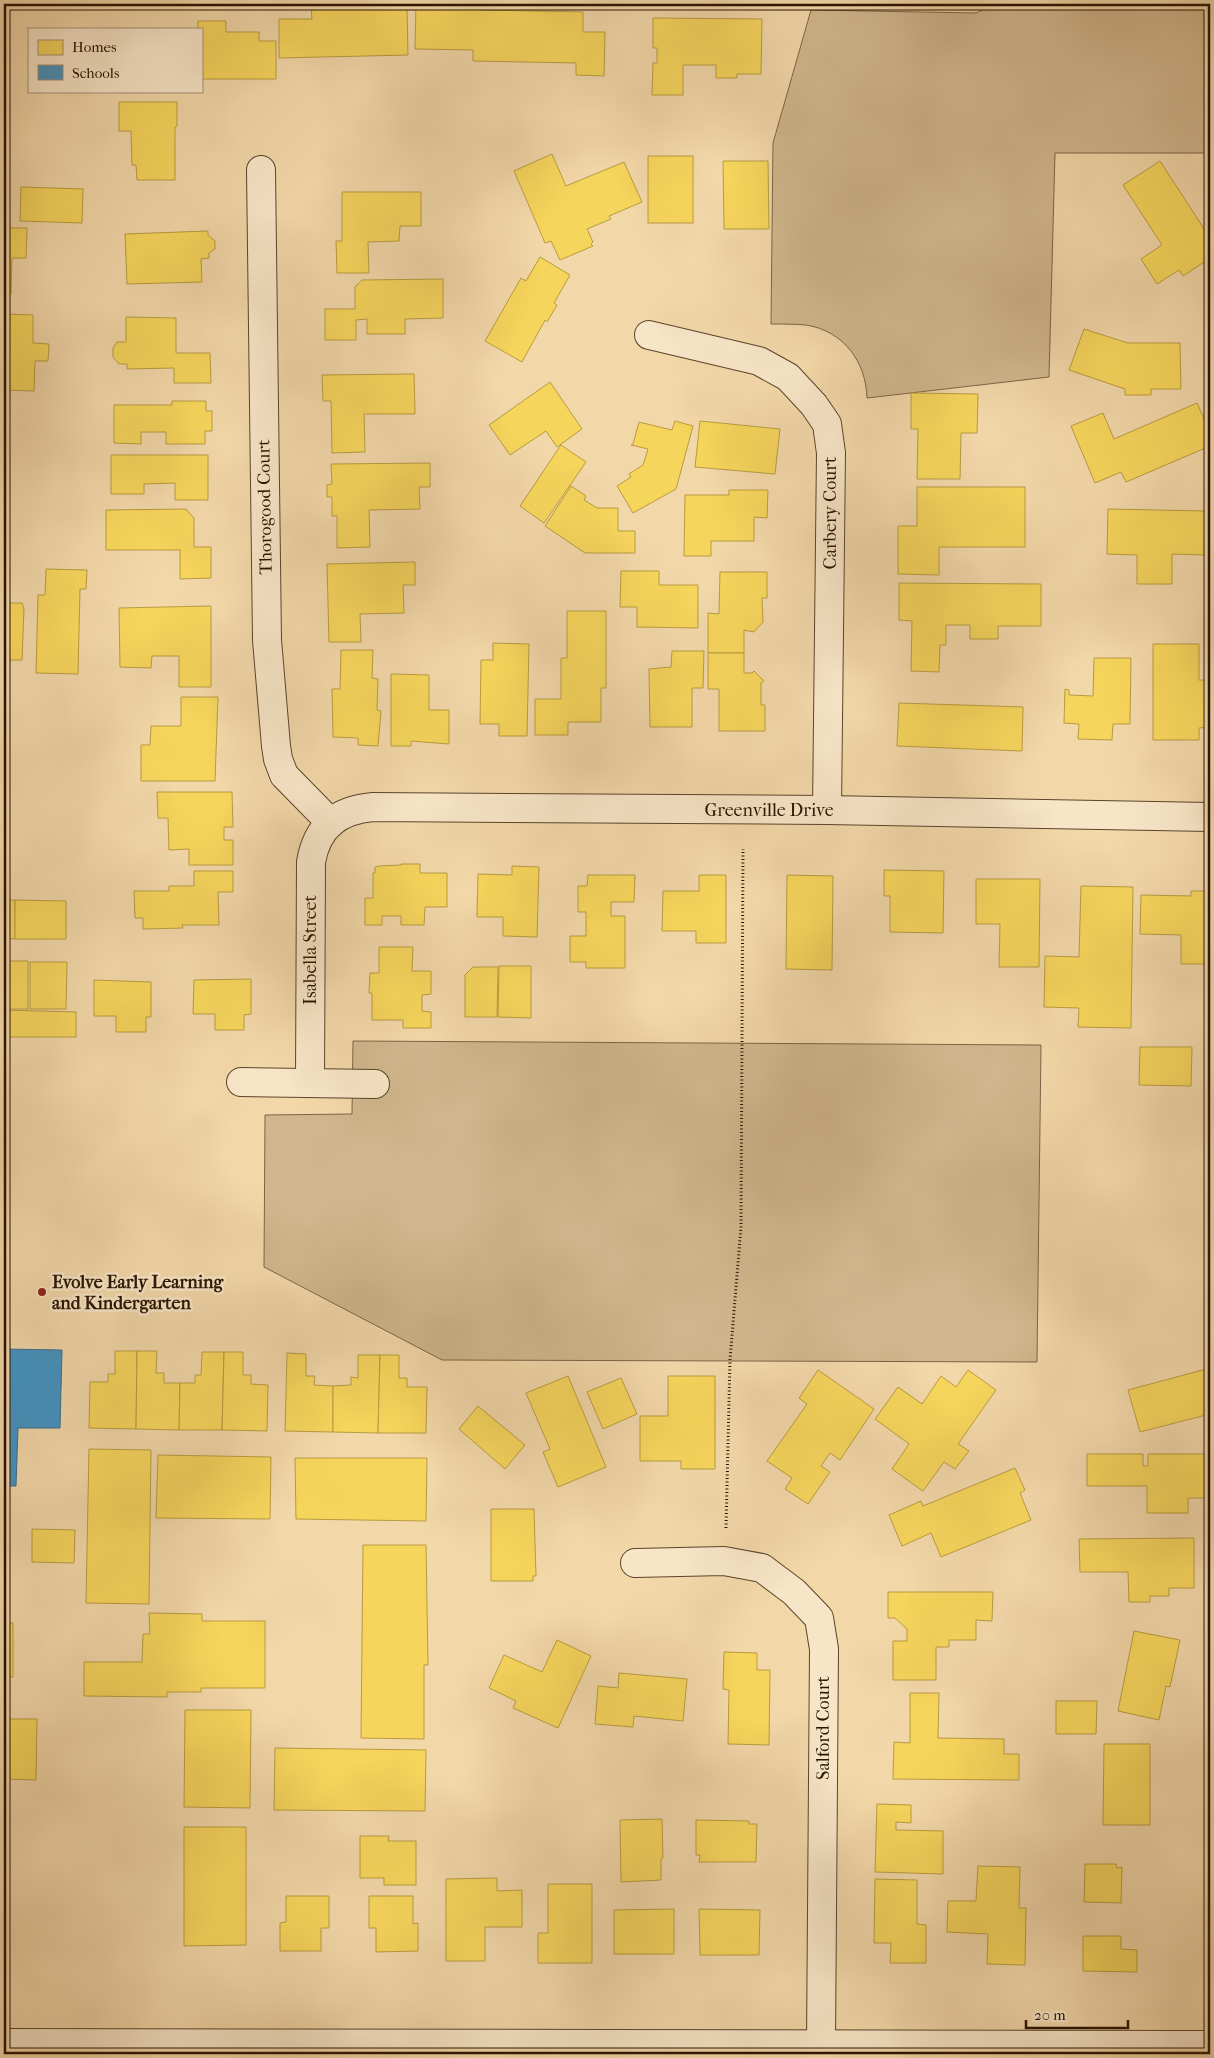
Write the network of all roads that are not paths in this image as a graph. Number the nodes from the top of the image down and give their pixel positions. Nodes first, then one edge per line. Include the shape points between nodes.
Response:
1 (261, 170) dead end
2 (649, 335) dead end
3 (827, 810) junction
4 (1210, 817) edge
5 (331, 822) junction
6 (241, 1082) dead end
7 (310, 1082) junction
8 (375, 1084) dead end
9 (635, 1563) dead end
10 (4, 2043) edge
11 (822, 2043) junction
12 (1210, 2045) edge
13 (646, 2050) edge

1 - 5 street, Thorogood Court via 267,640 276,746 284,775
2 - 3 street, Carbery Court via 760,361 788,377 827,424 831,453
3 - 4 street, Greenville Drive
3 - 5 street, Greenville Drive via 374,807 354,810
5 - 7 street, Isabella Street via 316,841 311,862
6 - 7 street
7 - 8 street
9 - 11 street, Salford Court via 724,1561 762,1568 794,1592 819,1618 824,1649
10 - 13 street
11 - 12 street
11 - 13 street

